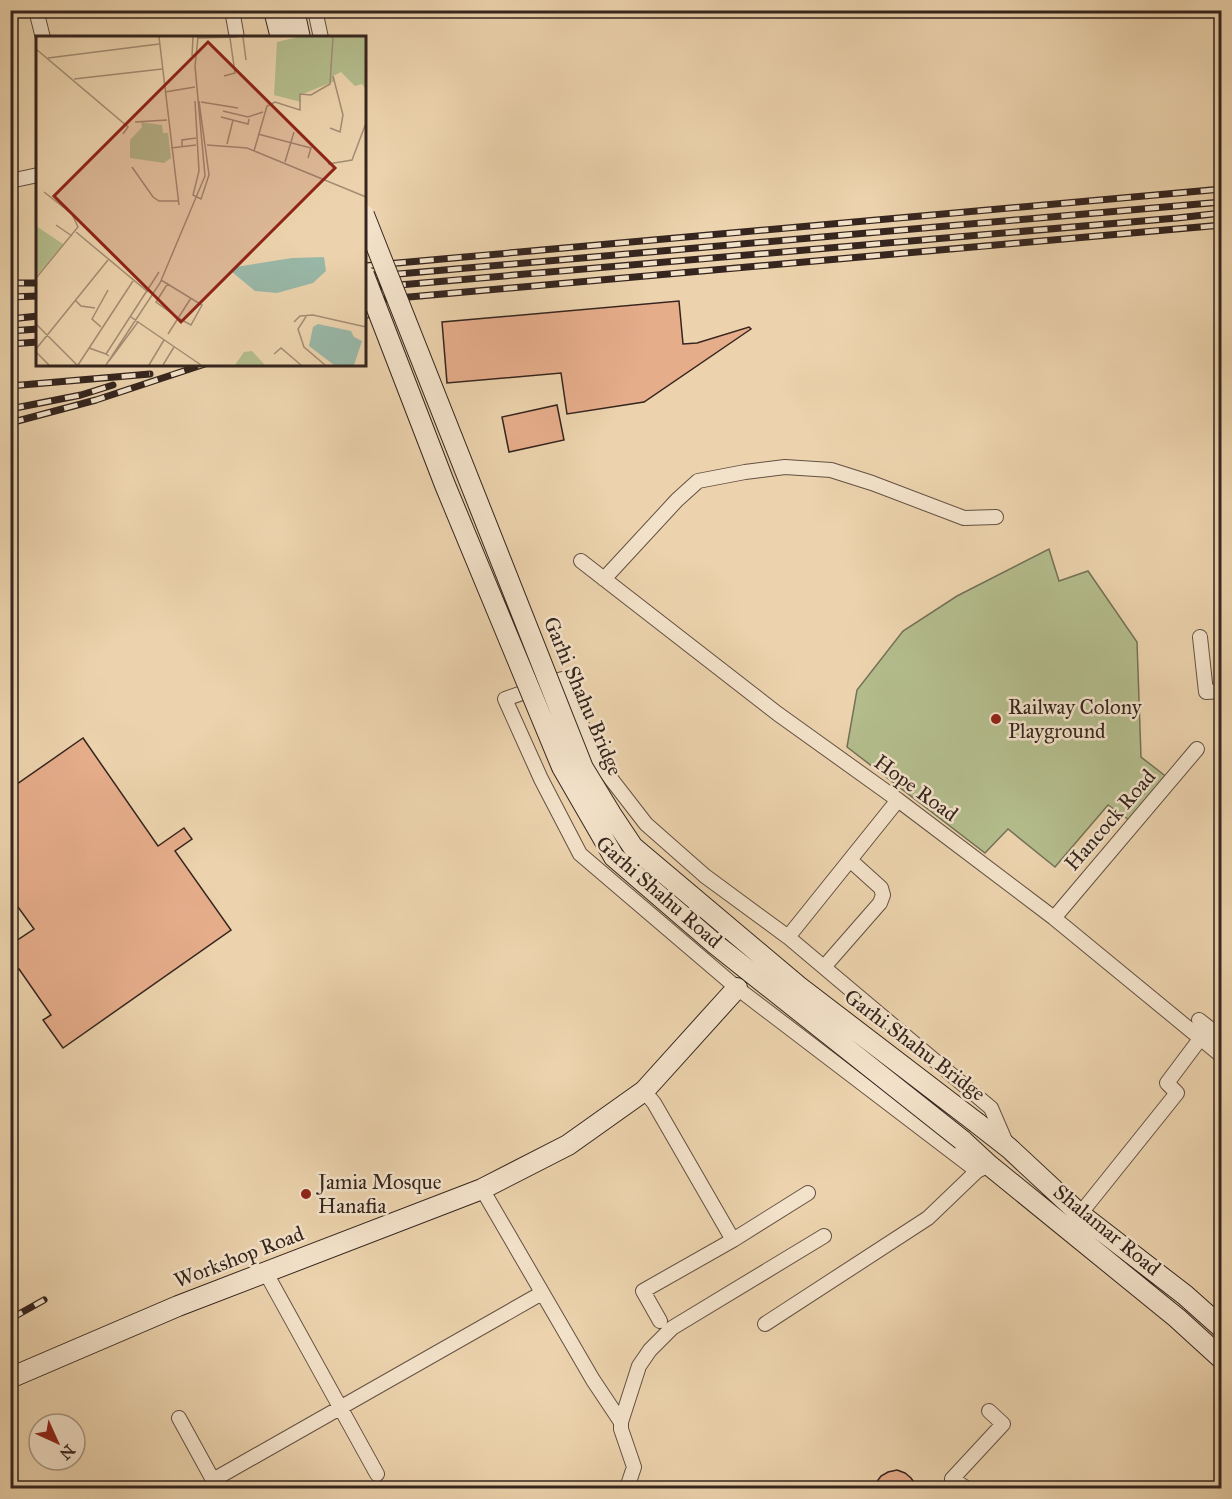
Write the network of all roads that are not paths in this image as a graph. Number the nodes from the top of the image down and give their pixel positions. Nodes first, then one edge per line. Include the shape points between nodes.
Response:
1 (36, 10) edge
2 (232, 10) edge
3 (274, 10) edge
4 (294, 10) edge
5 (315, 10) edge
6 (42, 36) edge
7 (237, 36) edge
8 (280, 36) edge
9 (300, 36) edge
10 (321, 36) edge
11 (36, 175) edge
12 (10, 180) edge
13 (366, 220) edge
14 (366, 280) edge
15 (996, 517) dead end
16 (581, 561) dead end
17 (604, 579) junction
18 (1200, 637) dead end
19 (1221, 691) edge
20 (1197, 749) dead end
21 (898, 800) junction
22 (850, 860) junction
23 (1054, 918) junction
24 (788, 937) junction
25 (824, 967) junction
26 (737, 988) junction
27 (1199, 1020) dead end
28 (1221, 1038) edge
29 (1200, 1040) junction
30 (1221, 1056) edge
31 (644, 1091) junction
32 (977, 1123) joint
33 (962, 1140) joint
34 (1009, 1148) junction
35 (983, 1168) junction
36 (482, 1189) junction
37 (808, 1193) dead end
38 (1080, 1214) junction
39 (824, 1236) dead end
40 (733, 1240) junction
41 (266, 1273) junction
42 (542, 1293) junction
43 (660, 1321) dead end
44 (765, 1324) dead end
45 (1221, 1328) edge
46 (1221, 1359) edge
47 (10, 1378) edge
48 (341, 1407) junction
49 (989, 1411) dead end
50 (179, 1418) dead end
51 (621, 1422) junction
52 (377, 1474) dead end
53 (627, 1488) edge
54 (966, 1488) edge

1 - 6 street
2 - 7 street
3 - 8 main road
4 - 9 main road
5 - 10 street
11 - 12 street
13 - 32 main road, Garhi Shahu Bridge, bridge via 583,768 633,847 779,970
14 - 33 main road, Garhi Shahu Bridge, bridge via 445,485 562,767 614,858 715,944
15 - 17 street via 964,518 831,470 785,467 745,472 698,481
16 - 17 street, Hope Road
17 - 21 street, Hope Road via 778,714
18 - 19 street via 1206,692
20 - 23 street, Hancock Road
21 - 22 street
21 - 23 street, Hope Road
22 - 24 street
22 - 25 street via 884,895
23 - 29 street, Hope Road
24 - 25 street, Garhi Shahu Road
24 - 26 street, Garhi Shahu Road via 705,876 634,811 598,762 562,679 505,699 580,854
25 - 34 street, Garhi Shahu Road via 991,1108
26 - 31 main road, Workshop Road
26 - 35 street, Garhi Shahu Road
27 - 28 street
29 - 30 street, Hope Road
29 - 38 street via 1167,1083 1177,1093
31 - 36 main road, Workshop Road via 568,1144
31 - 40 street
32 - 34 main road, Shalamar Road
33 - 35 main road, Shalamar Road
34 - 38 main road, Shalamar Road
35 - 44 street via 928,1218
35 - 46 main road, Shalamar Road via 1178,1318
36 - 41 main road, Workshop Road
36 - 42 street
37 - 40 street
38 - 45 main road, Shalamar Road via 1185,1295
39 - 51 street via 672,1328 639,1366
40 - 43 street via 643,1291
41 - 47 main road, Workshop Road
41 - 48 street
42 - 48 street
42 - 51 street
48 - 50 street via 213,1480
48 - 52 street
49 - 54 street via 1003,1424 952,1479
51 - 53 street via 634,1467

